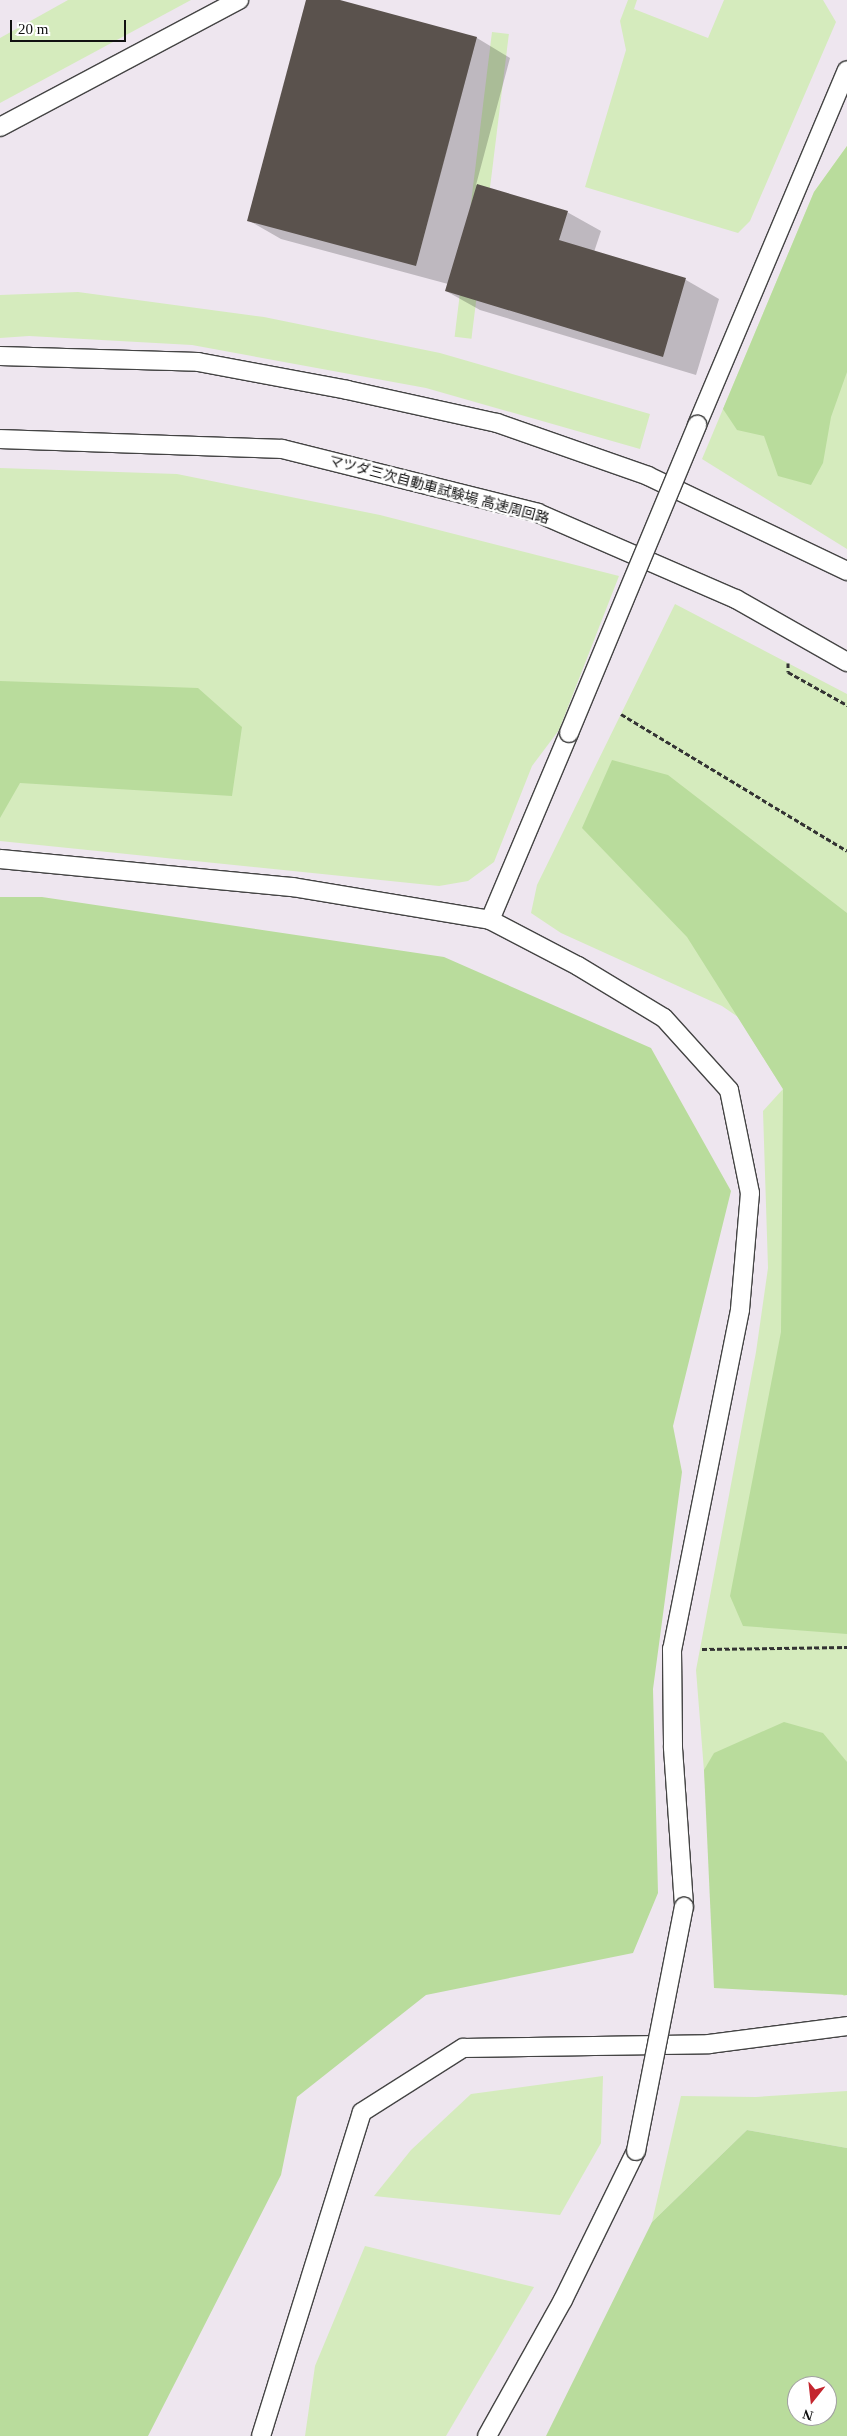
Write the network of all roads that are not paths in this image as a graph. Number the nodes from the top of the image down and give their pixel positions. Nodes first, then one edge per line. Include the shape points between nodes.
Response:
1 (239, 0) edge
2 (847, 70) edge
3 (843, 92) edge
4 (0, 127) edge
5 (0, 356) edge
6 (0, 439) edge
7 (847, 571) edge
8 (847, 662) edge
9 (0, 859) edge
10 (490, 920) junction
11 (847, 2026) edge
12 (261, 2436) edge
13 (487, 2436) edge

1 - 4 lane
2 - 3 lane
3 - 10 lane, bridge via 697,425
5 - 7 lane via 198,362 497,423 648,476
6 - 8 lane, マツダ三次自動車試験場 高速周回路 via 282,449 538,513 736,600
9 - 10 lane via 293,887
10 - 13 lane, bridge via 578,966 664,1018 729,1090 750,1193 740,1310 672,1649 673,1748 684,1907 636,2150 563,2300
11 - 12 lane via 708,2044 463,2048 362,2112

